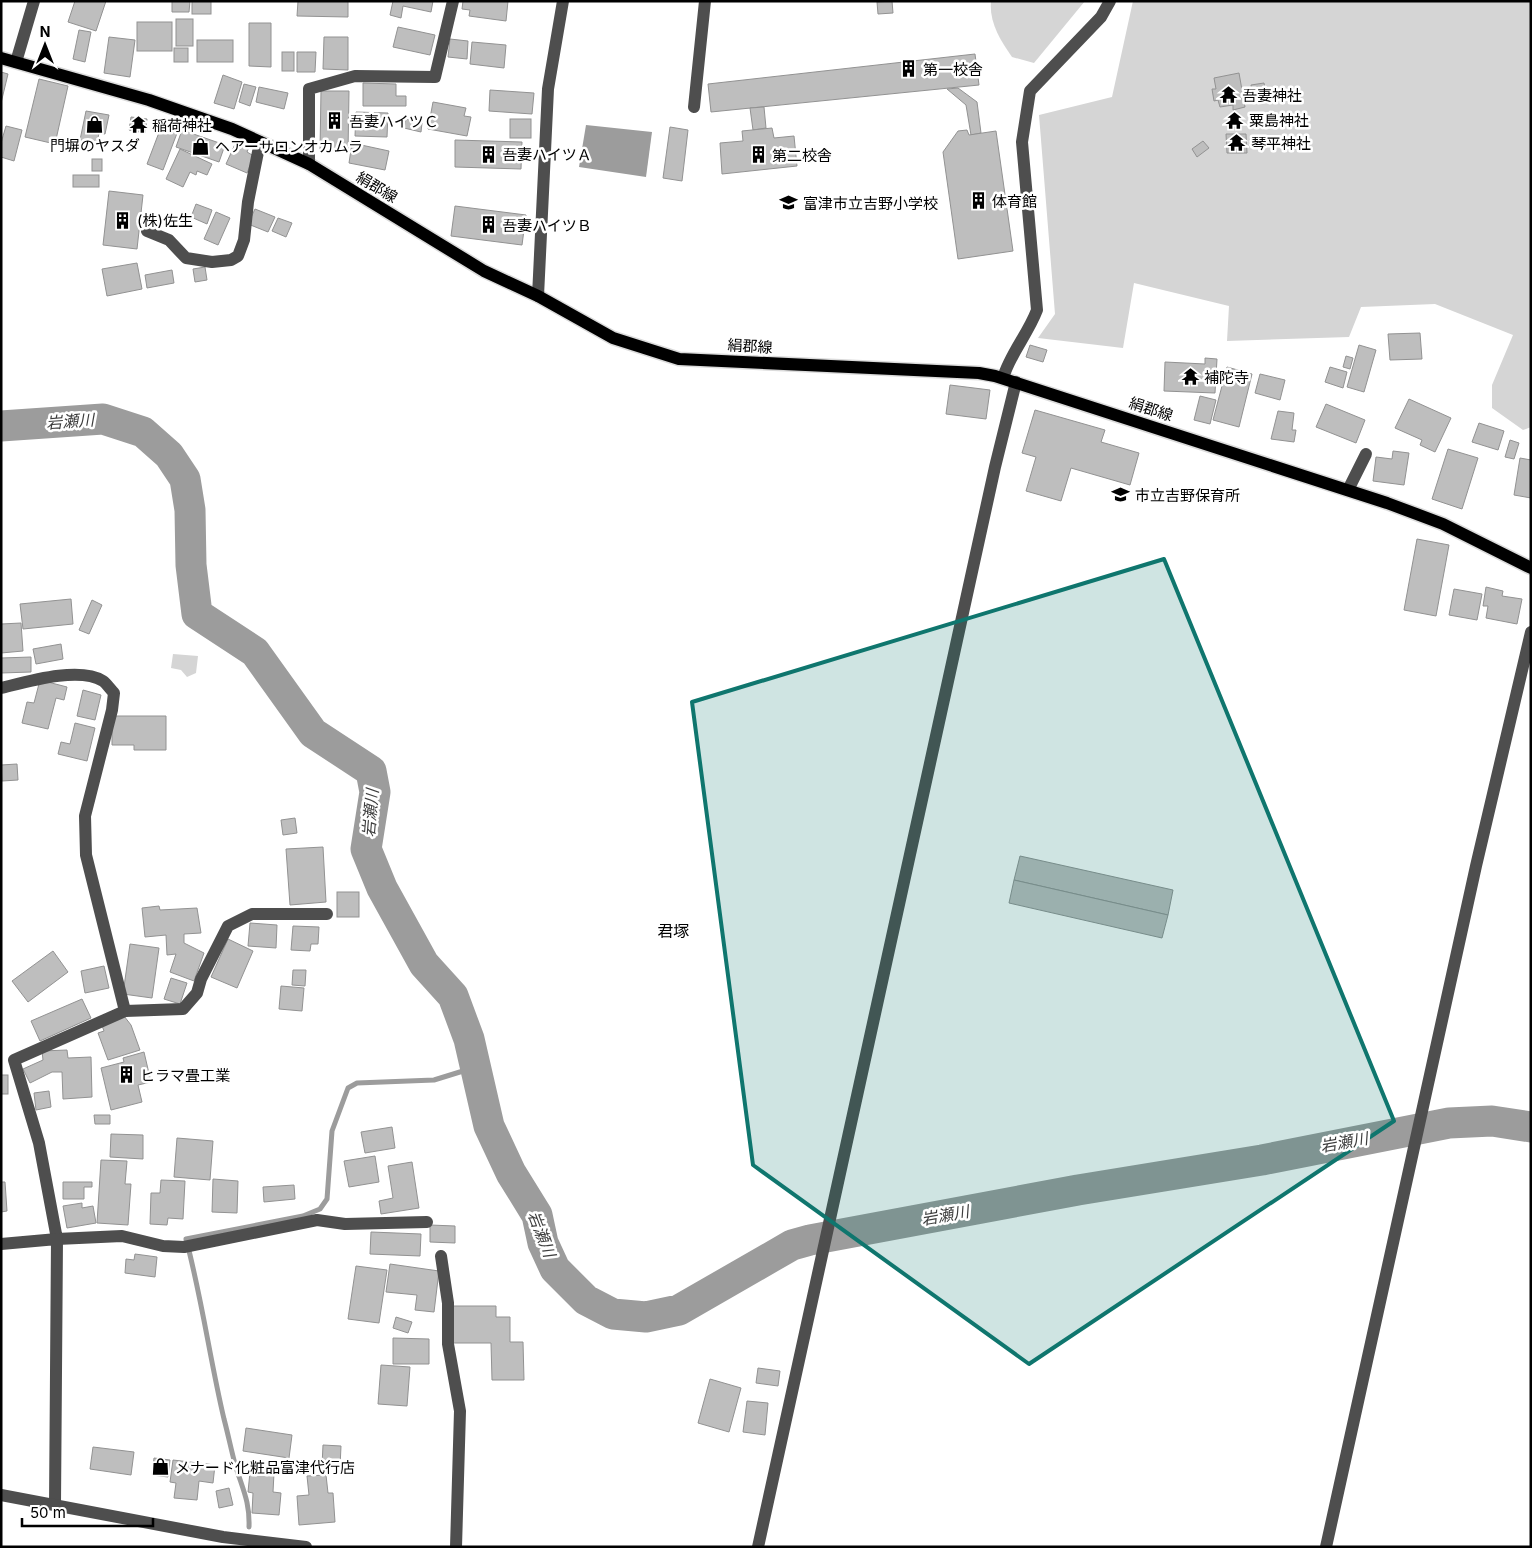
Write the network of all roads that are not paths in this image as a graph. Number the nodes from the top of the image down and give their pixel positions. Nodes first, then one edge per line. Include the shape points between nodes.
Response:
1 (34, 1) edge
2 (453, 1) edge
3 (563, 1) edge
4 (705, 1) edge
5 (1110, 1) edge
6 (1, 58) edge
7 (16, 62) junction
8 (694, 107) dead end
9 (260, 142) junction
10 (308, 164) junction
11 (146, 231) dead end
12 (538, 296) junction
13 (1003, 378) junction
14 (1016, 382) junction
15 (1366, 454) dead end
16 (1348, 490) junction
17 (1531, 568) edge
18 (1531, 632) edge
19 (1, 688) edge
20 (327, 914) dead end
21 (124, 1011) junction
22 (427, 1222) dead end
23 (57, 1239) junction
24 (1, 1244) edge
25 (441, 1256) dead end
26 (1, 1495) edge
27 (56, 1505) junction
28 (223, 1542) edge
29 (306, 1547) edge
30 (456, 1547) edge
31 (758, 1547) edge
32 (1326, 1547) edge

1 - 7 street
2 - 10 street via 435,77 355,76 308,89
3 - 12 street via 548,88
4 - 8 street
5 - 13 street via 1101,16 1030,91 1022,142 1037,310
6 - 7 main road, 絹郡線
7 - 9 main road, 絹郡線 via 149,100
9 - 10 main road, 絹郡線
9 - 11 street via 244,240 238,256 212,262 186,258 169,240
10 - 12 main road, 絹郡線 via 484,271
12 - 13 main road, 絹郡線 via 613,338 679,359 979,373
13 - 14 main road, 絹郡線
14 - 16 main road, 絹郡線
14 - 31 street
15 - 16 street
16 - 17 main road, 絹郡線 via 1443,524
18 - 32 street via 1476,866
19 - 21 street via 41,678 75,675 102,681 114,693 85,816 86,855
20 - 21 street via 252,914 228,926 197,992 183,1008
21 - 23 street via 14,1060 39,1144
22 - 23 street via 345,1224 317,1220 184,1247 163,1246 122,1236
23 - 24 street
23 - 27 street
25 - 30 street via 448,1304 448,1344 460,1411
26 - 27 street
27 - 28 street
28 - 29 street

